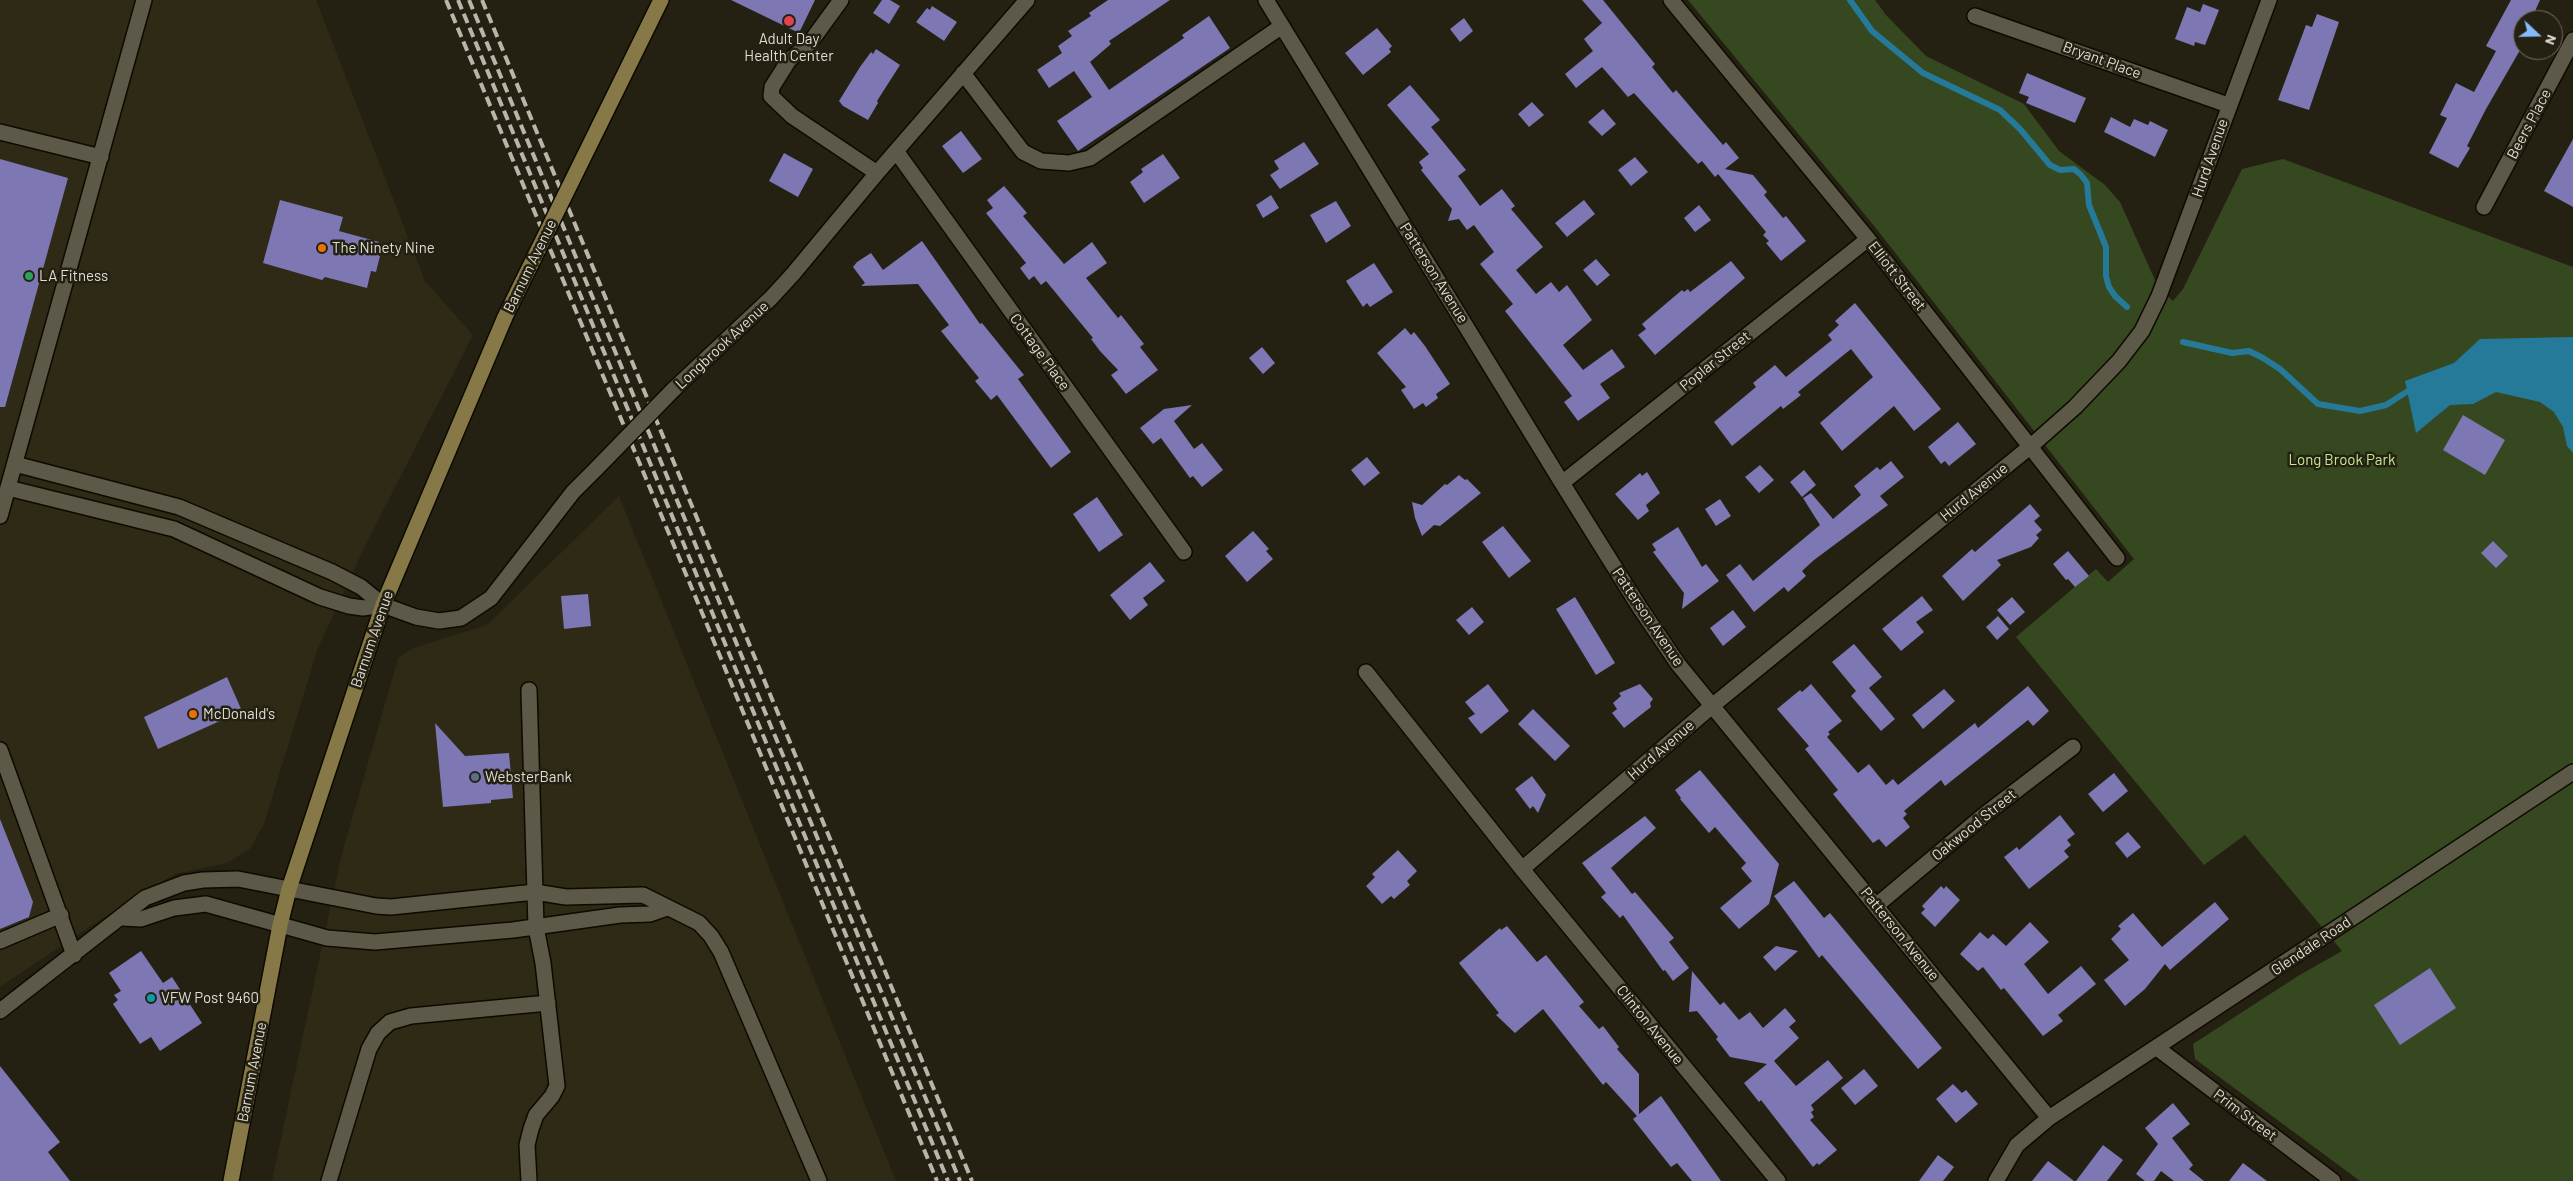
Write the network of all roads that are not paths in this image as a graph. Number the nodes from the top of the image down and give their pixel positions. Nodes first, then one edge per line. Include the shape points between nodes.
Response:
1 (144, 0) edge
2 (661, 0) edge
3 (841, 0) edge
4 (1027, 0) edge
5 (1266, 0) edge
6 (1671, 0) edge
7 (2269, 0) edge
8 (1975, 16) dead end
9 (1282, 26) junction
10 (2573, 40) edge
11 (963, 73) junction
12 (2228, 105) junction
13 (0, 132) edge
14 (896, 151) junction
15 (101, 157) junction
16 (877, 173) junction
17 (2484, 207) dead end
18 (1868, 239) junction
19 (2031, 446) junction
20 (15, 464) junction
21 (1562, 484) junction
22 (8, 488) junction
23 (179, 507) junction
24 (0, 516) edge
25 (174, 529) junction
26 (1184, 552) dead end
27 (2117, 558) dead end
28 (383, 604) junction
29 (1366, 672) dead end
30 (529, 690) dead end
31 (1712, 706) junction
32 (2073, 747) dead end
33 (0, 750) edge
34 (2573, 772) edge
35 (1522, 869) junction
36 (289, 889) junction
37 (535, 892) junction
38 (1876, 905) junction
39 (667, 908) junction
40 (61, 915) junction
41 (122, 918) junction
42 (280, 925) junction
43 (536, 927) junction
44 (0, 941) edge
45 (74, 955) junction
46 (548, 1003) junction
47 (0, 1011) edge
48 (2157, 1048) junction
49 (2049, 1118) junction
50 (231, 1181) edge
51 (329, 1181) edge
52 (529, 1181) edge
53 (819, 1181) edge
54 (1778, 1181) edge
55 (1996, 1181) edge
56 (2334, 1181) edge

1 - 15 street
2 - 28 main road, Barnum Avenue, bridge via 505,317
3 - 16 street via 809,44 789,60 772,87 771,96 792,116
4 - 11 street, Longbrook Avenue
5 - 9 street, Patterson Avenue
6 - 18 street, Elliott Street
7 - 12 street, Hurd Avenue
8 - 12 street, Bryant Place
9 - 11 street via 1090,158 1069,163 1041,160 1023,152
9 - 21 street, Patterson Avenue
10 - 17 street, Beers Place
11 - 14 street, Longbrook Avenue
12 - 19 street, Hurd Avenue via 2180,242 2142,331 2102,381
13 - 15 street
14 - 16 street, Longbrook Avenue
14 - 26 street, Cottage Place
15 - 20 street
16 - 28 street, Longbrook Avenue, bridge via 772,298 673,390 574,492 491,598 470,614 456,620 439,621 416,617
18 - 19 street, Elliott Street
18 - 21 street, Poplar Street
19 - 27 street, Elliott Street
19 - 31 street, Hurd Avenue
20 - 22 street
20 - 23 street
21 - 31 street, Patterson Avenue via 1640,608 1678,664
22 - 24 street
22 - 25 street
23 - 25 street
23 - 28 street via 332,572 361,587
25 - 28 street via 320,597 363,608
28 - 36 main road, Barnum Avenue
29 - 35 street, Clinton Avenue
30 - 37 street
31 - 35 street, Hurd Avenue
31 - 38 street, Patterson Avenue
32 - 38 street, Oakwood Street
33 - 40 street
34 - 48 street, Glendale Road
35 - 54 street, Clinton Avenue
36 - 37 street via 391,907
36 - 41 street via 238,879 184,883 145,898
36 - 42 main road, Barnum Avenue
37 - 39 street via 566,897 643,895
37 - 43 street
38 - 49 street, Patterson Avenue
39 - 43 street via 650,914
39 - 53 street via 698,923 721,952
40 - 44 street
40 - 45 street
41 - 42 street via 141,919 174,908 206,904
41 - 45 street
42 - 43 street via 327,938 375,942
42 - 50 main road, Barnum Avenue
43 - 46 street
45 - 47 street
46 - 51 street via 411,1016 390,1022 378,1033 370,1050
46 - 52 street via 557,1086 536,1115 531,1130 527,1145
48 - 49 street, Glendale Road
48 - 56 street, Prim Street
49 - 55 street via 2016,1145

